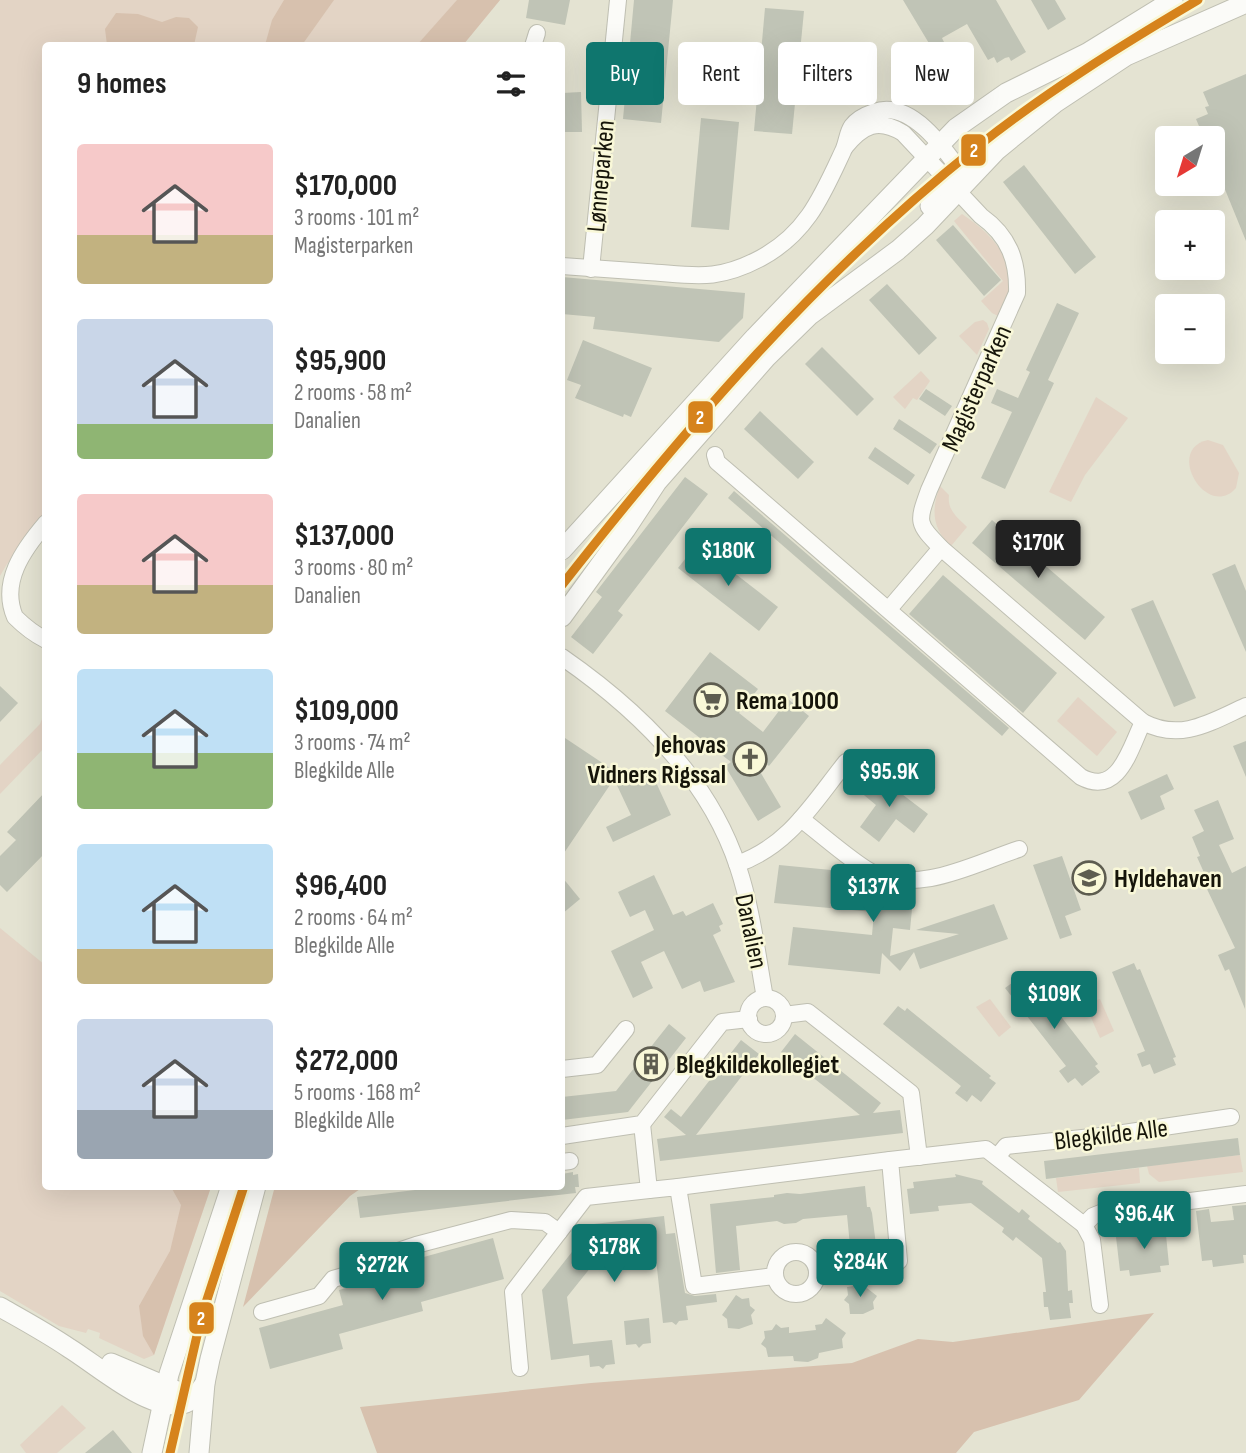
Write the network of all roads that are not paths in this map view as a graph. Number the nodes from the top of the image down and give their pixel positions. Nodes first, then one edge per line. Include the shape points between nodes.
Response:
1 (618, 0) edge
2 (1173, 0) edge
3 (1226, 0) edge
4 (1246, 3) edge
5 (1126, 55) junction
6 (949, 169) junction
7 (565, 266) edge
8 (591, 268) junction
9 (715, 455) dead end
10 (42, 528) edge
11 (565, 547) edge
12 (941, 548) junction
13 (3, 608) edge
14 (889, 609) junction
15 (565, 613) edge
16 (42, 638) edge
17 (565, 658) edge
18 (1246, 706) edge
19 (1143, 722) junction
20 (846, 762) dead end
21 (801, 819) junction
22 (1018, 849) dead end
23 (737, 864) junction
24 (765, 998) junction
25 (784, 1015) junction
26 (748, 1020) junction
27 (626, 1029) dead end
28 (565, 1069) edge
29 (1231, 1117) dead end
30 (642, 1124) junction
31 (565, 1136) edge
32 (919, 1157) junction
33 (997, 1157) junction
34 (890, 1160) junction
35 (678, 1187) junction
36 (230, 1190) edge
37 (255, 1190) edge
38 (649, 1190) junction
39 (1246, 1194) edge
40 (1084, 1225) junction
41 (559, 1232) junction
42 (817, 1271) junction
43 (774, 1276) junction
44 (1100, 1305) dead end
45 (0, 1307) edge
46 (262, 1312) dead end
47 (520, 1368) dead end
48 (205, 1382) junction
49 (164, 1395) junction
50 (190, 1402) junction
51 (152, 1453) edge
52 (186, 1453) edge
53 (199, 1453) edge

1 - 8 street, Lønneparken
2 - 6 street via 967,119
3 - 5 street
4 - 5 street
5 - 6 street via 1035,117 997,150
6 - 8 street, Magisterparken via 910,117 888,109 873,112 849,131 816,208 787,240 762,257 718,275 684,277
6 - 11 street via 876,213 755,337
6 - 12 street, Magisterparken via 981,216 993,224 1016,262 1017,293 920,516 923,530
6 - 15 street via 936,217 810,315 766,358 657,482
7 - 8 street, Magisterparken
9 - 14 street via 717,462
10 - 13 street via 9,568 3,582
12 - 14 street
12 - 19 street, Magisterparken
13 - 16 street
14 - 19 street via 1090,781 1111,780
17 - 23 street, Danalien via 677,758 715,813
18 - 19 street, Magisterparken via 1198,728 1169,731
20 - 21 street, Danalien
21 - 22 street via 870,871 888,878 932,880
21 - 23 street, Danalien via 778,844
23 - 24 street, Danalien via 752,918
24 - 25 street via 776,1001
24 - 26 street via 751,1006
25 - 26 street via 777,1030 766,1034 756,1031
25 - 32 street via 808,1013 911,1093
26 - 30 street via 722,1022
27 - 28 street via 597,1065
29 - 33 street, Blegkilde Alle via 1006,1146
30 - 31 street
30 - 38 street
32 - 33 street, Blegkilde Alle via 986,1149
32 - 34 street, Blegkilde Alle
33 - 40 street, Blegkilde Alle
34 - 35 street, Blegkilde Alle
34 - 42 street via 899,1261
35 - 38 street, Blegkilde Alle
35 - 43 street via 694,1286
36 - 49 street
37 - 48 street
38 - 41 street, Blegkilde Alle via 586,1198
39 - 40 street via 1103,1212
40 - 44 street via 1092,1240
41 - 46 street via 545,1222 523,1219 443,1238 386,1255 371,1268 333,1279 319,1296
41 - 47 street, Blegkilde Alle via 513,1292
42 - 43 street via 812,1259 793,1252 781,1258
42 - 43 street via 814,1285 799,1294 781,1289
45 - 49 street via 136,1391
48 - 50 street
48 - 53 street
49 - 50 street via 180,1405
49 - 51 street
50 - 52 street via 193,1409

